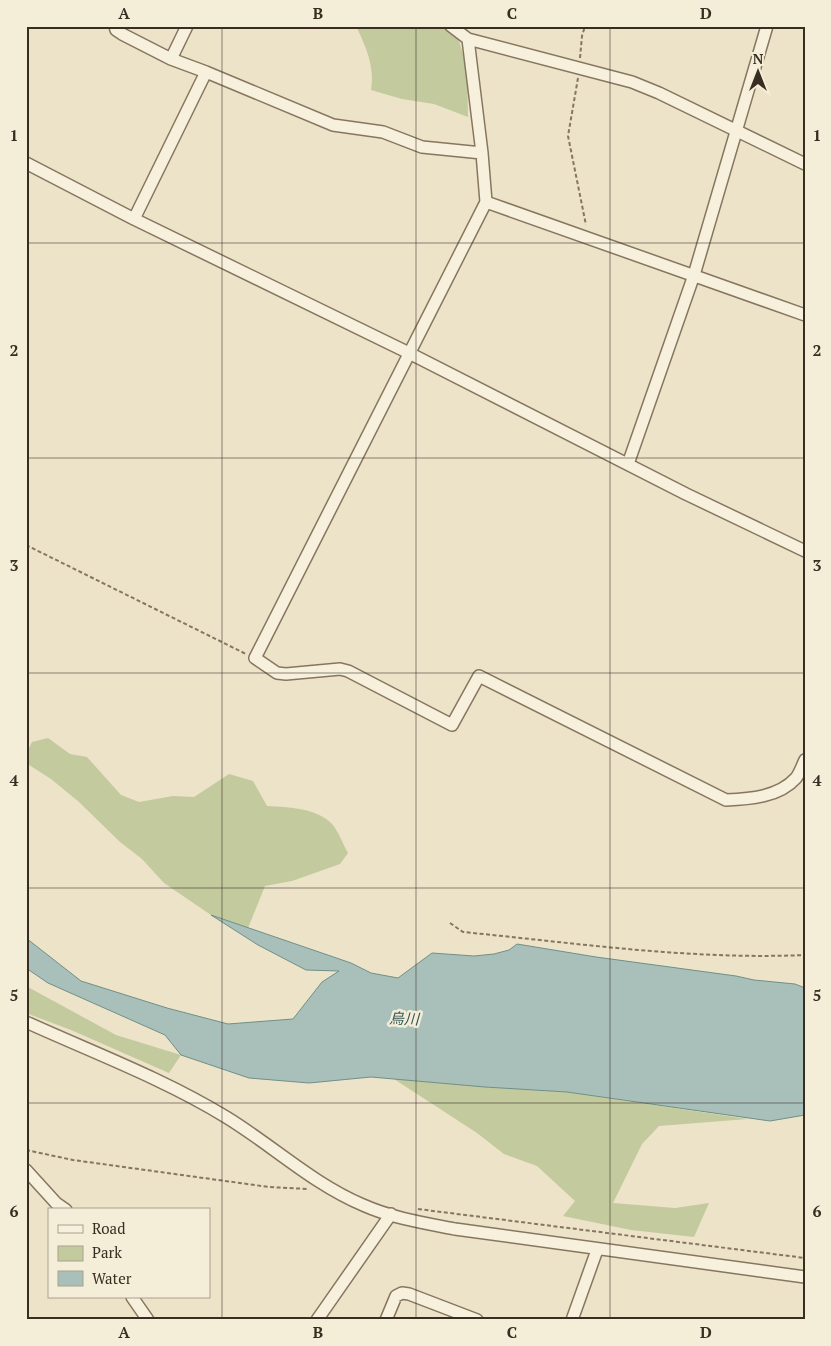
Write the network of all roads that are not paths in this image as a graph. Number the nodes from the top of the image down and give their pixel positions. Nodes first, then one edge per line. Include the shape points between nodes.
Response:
1 (116, 26) edge
2 (186, 26) edge
3 (451, 26) edge
4 (767, 26) edge
5 (468, 39) junction
6 (171, 59) junction
7 (206, 72) junction
8 (737, 131) junction
9 (482, 153) junction
10 (26, 163) edge
11 (805, 164) edge
12 (486, 202) junction
13 (134, 219) junction
14 (694, 275) junction
15 (805, 315) edge
16 (409, 353) junction
17 (628, 464) junction
18 (805, 551) edge
19 (805, 760) edge
20 (26, 1022) edge
21 (26, 1170) edge
22 (63, 1208) edge
23 (391, 1214) junction
24 (598, 1250) junction
25 (805, 1278) edge
26 (133, 1298) edge
27 (148, 1320) edge
28 (317, 1320) edge
29 (386, 1320) edge
30 (477, 1320) edge
31 (572, 1320) edge

1 - 6 street via 122,34
2 - 6 street
3 - 5 street
4 - 8 street
5 - 8 street via 632,82
5 - 9 street
6 - 7 street
7 - 9 street via 333,125 384,132 422,147
7 - 13 street
8 - 11 street
8 - 14 street
9 - 12 street
10 - 13 street
12 - 14 street
12 - 16 street
13 - 16 street
14 - 15 street
14 - 17 street
16 - 17 street
16 - 19 street via 255,658 277,673 348,671 452,725 479,676 726,800 754,798 786,788
17 - 18 street
20 - 23 street via 188,1096 226,1117 320,1182 363,1205
21 - 22 street
23 - 24 street via 455,1229
23 - 28 street
24 - 25 street
24 - 31 street
26 - 27 street
29 - 30 street via 396,1296 402,1293

